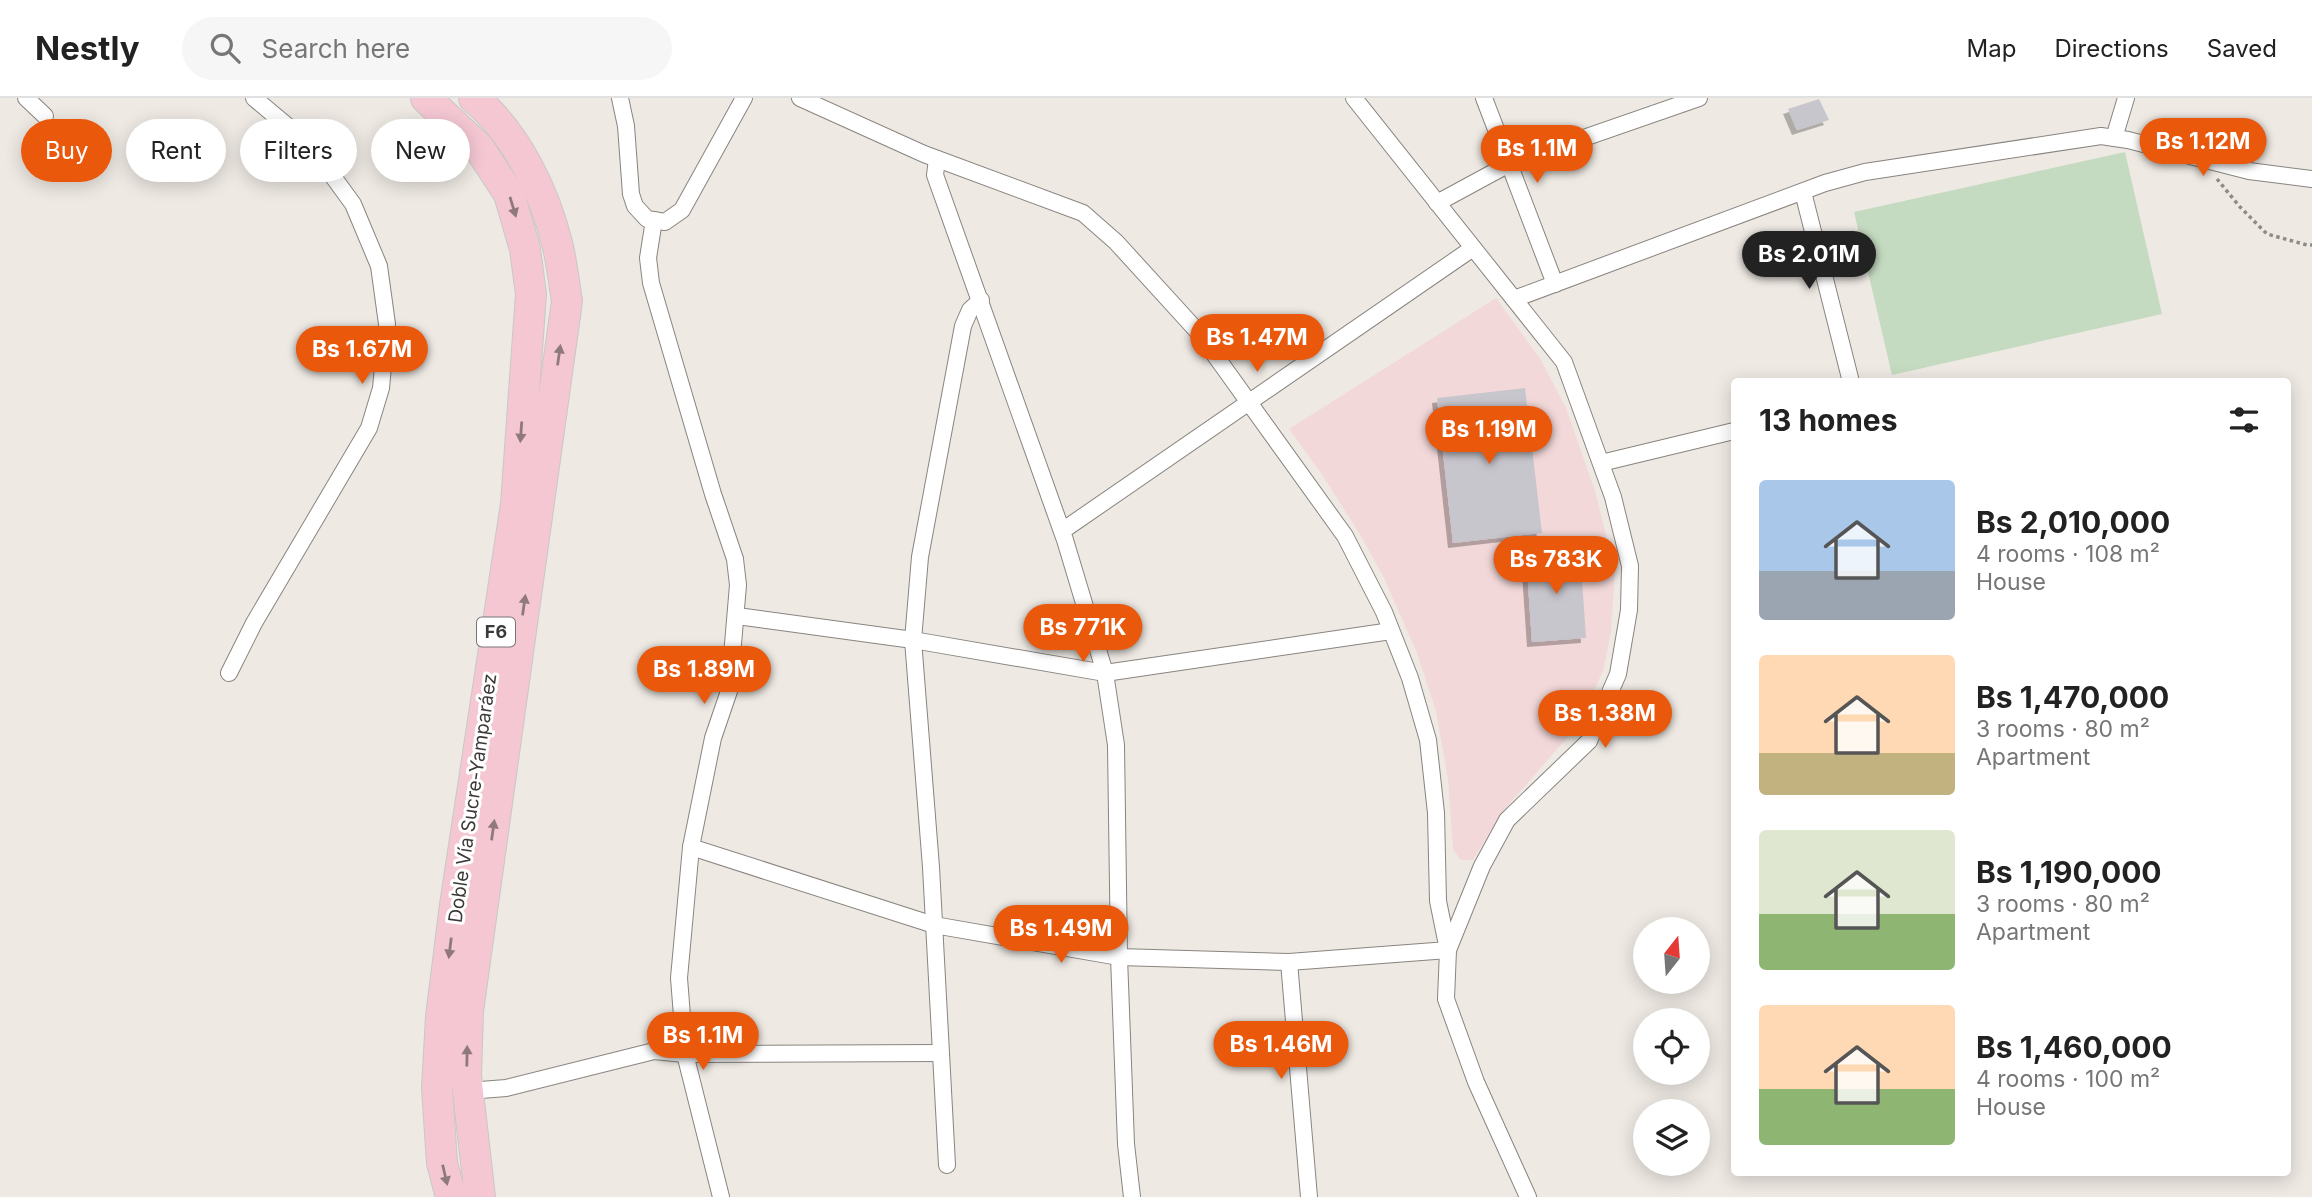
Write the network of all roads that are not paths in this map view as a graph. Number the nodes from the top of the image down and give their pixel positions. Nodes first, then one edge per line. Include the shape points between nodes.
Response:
1 (26, 98) edge
2 (254, 98) edge
3 (426, 98) edge
4 (474, 98) edge
5 (620, 98) edge
6 (744, 98) edge
7 (800, 98) edge
8 (1354, 98) edge
9 (1484, 98) edge
10 (1699, 98) edge
11 (2126, 98) edge
12 (45, 116) dead end
13 (2114, 138) junction
14 (937, 159) junction
15 (1509, 164) junction
16 (2312, 179) edge
17 (1803, 192) junction
18 (1437, 203) junction
19 (654, 220) junction
20 (1472, 247) junction
21 (1555, 284) junction
22 (1514, 299) junction
23 (981, 300) junction
24 (1851, 378) edge
25 (1250, 401) junction
26 (1731, 432) edge
27 (1601, 463) junction
28 (1062, 531) junction
29 (737, 616) junction
30 (1391, 632) junction
31 (914, 640) junction
32 (229, 673) dead end
33 (1105, 673) junction
34 (691, 847) junction
35 (934, 925) junction
36 (1448, 950) junction
37 (1119, 957) junction
38 (1289, 962) junction
39 (940, 1053) junction
40 (685, 1054) junction
41 (468, 1091) junction
42 (947, 1166) dead end
43 (451, 1197) edge
44 (480, 1197) edge
45 (721, 1197) edge
46 (1132, 1197) edge
47 (1309, 1197) edge
48 (1528, 1197) edge

1 - 12 street
2 - 32 street via 310,145 353,204 379,266 387,324 381,388 369,428 254,622
3 -> 43 highway, Doble Vía Sucre-Yamparáez / F6 via 479,148 509,194 525,249 531,294 516,504 442,1017 437,1088 443,1163
41 -> 4 highway, Doble Vía Sucre-Yamparáez / F6 via 468,1011 567,300 558,247 540,194 515,144
5 - 19 street via 631,194 635,206
6 - 19 street via 682,210 665,222
7 - 14 street
8 - 18 street
9 - 15 street
10 - 15 street
11 - 13 street
13 - 16 street via 2249,171
13 - 17 street via 2101,136 1865,172
14 - 23 street via 935,175
14 - 25 street via 1083,214 1116,242 1199,333
15 - 18 street
15 - 21 street
17 - 21 street
17 - 24 street
18 - 20 street
19 - 29 street via 648,258 651,283 735,559
20 - 22 street
20 - 25 street
21 - 22 street
22 - 27 street via 1563,362
23 - 28 street
23 - 31 street via 963,326 920,557
25 - 28 street
25 - 30 street via 1345,536
26 - 27 street
27 - 36 street via 1630,566 1629,610 1618,674 1589,741 1507,820 1482,866
28 - 33 street
29 - 31 street
29 - 34 street via 729,691 713,738
30 - 33 street
30 - 36 street via 1428,740 1438,901
31 - 33 street
31 - 35 street
33 - 37 street via 1115,745
34 - 35 street
34 - 40 street via 679,978
35 - 37 street
35 - 39 street
36 - 38 street
36 - 48 street via 1446,999 1476,1082
37 - 38 street
37 - 46 street
38 - 47 street
39 - 40 street
39 - 42 street
40 - 41 street via 654,1051 506,1088
40 - 45 street
41 - 44 highway, Doble Vía Sucre-Yamparáez / F6

